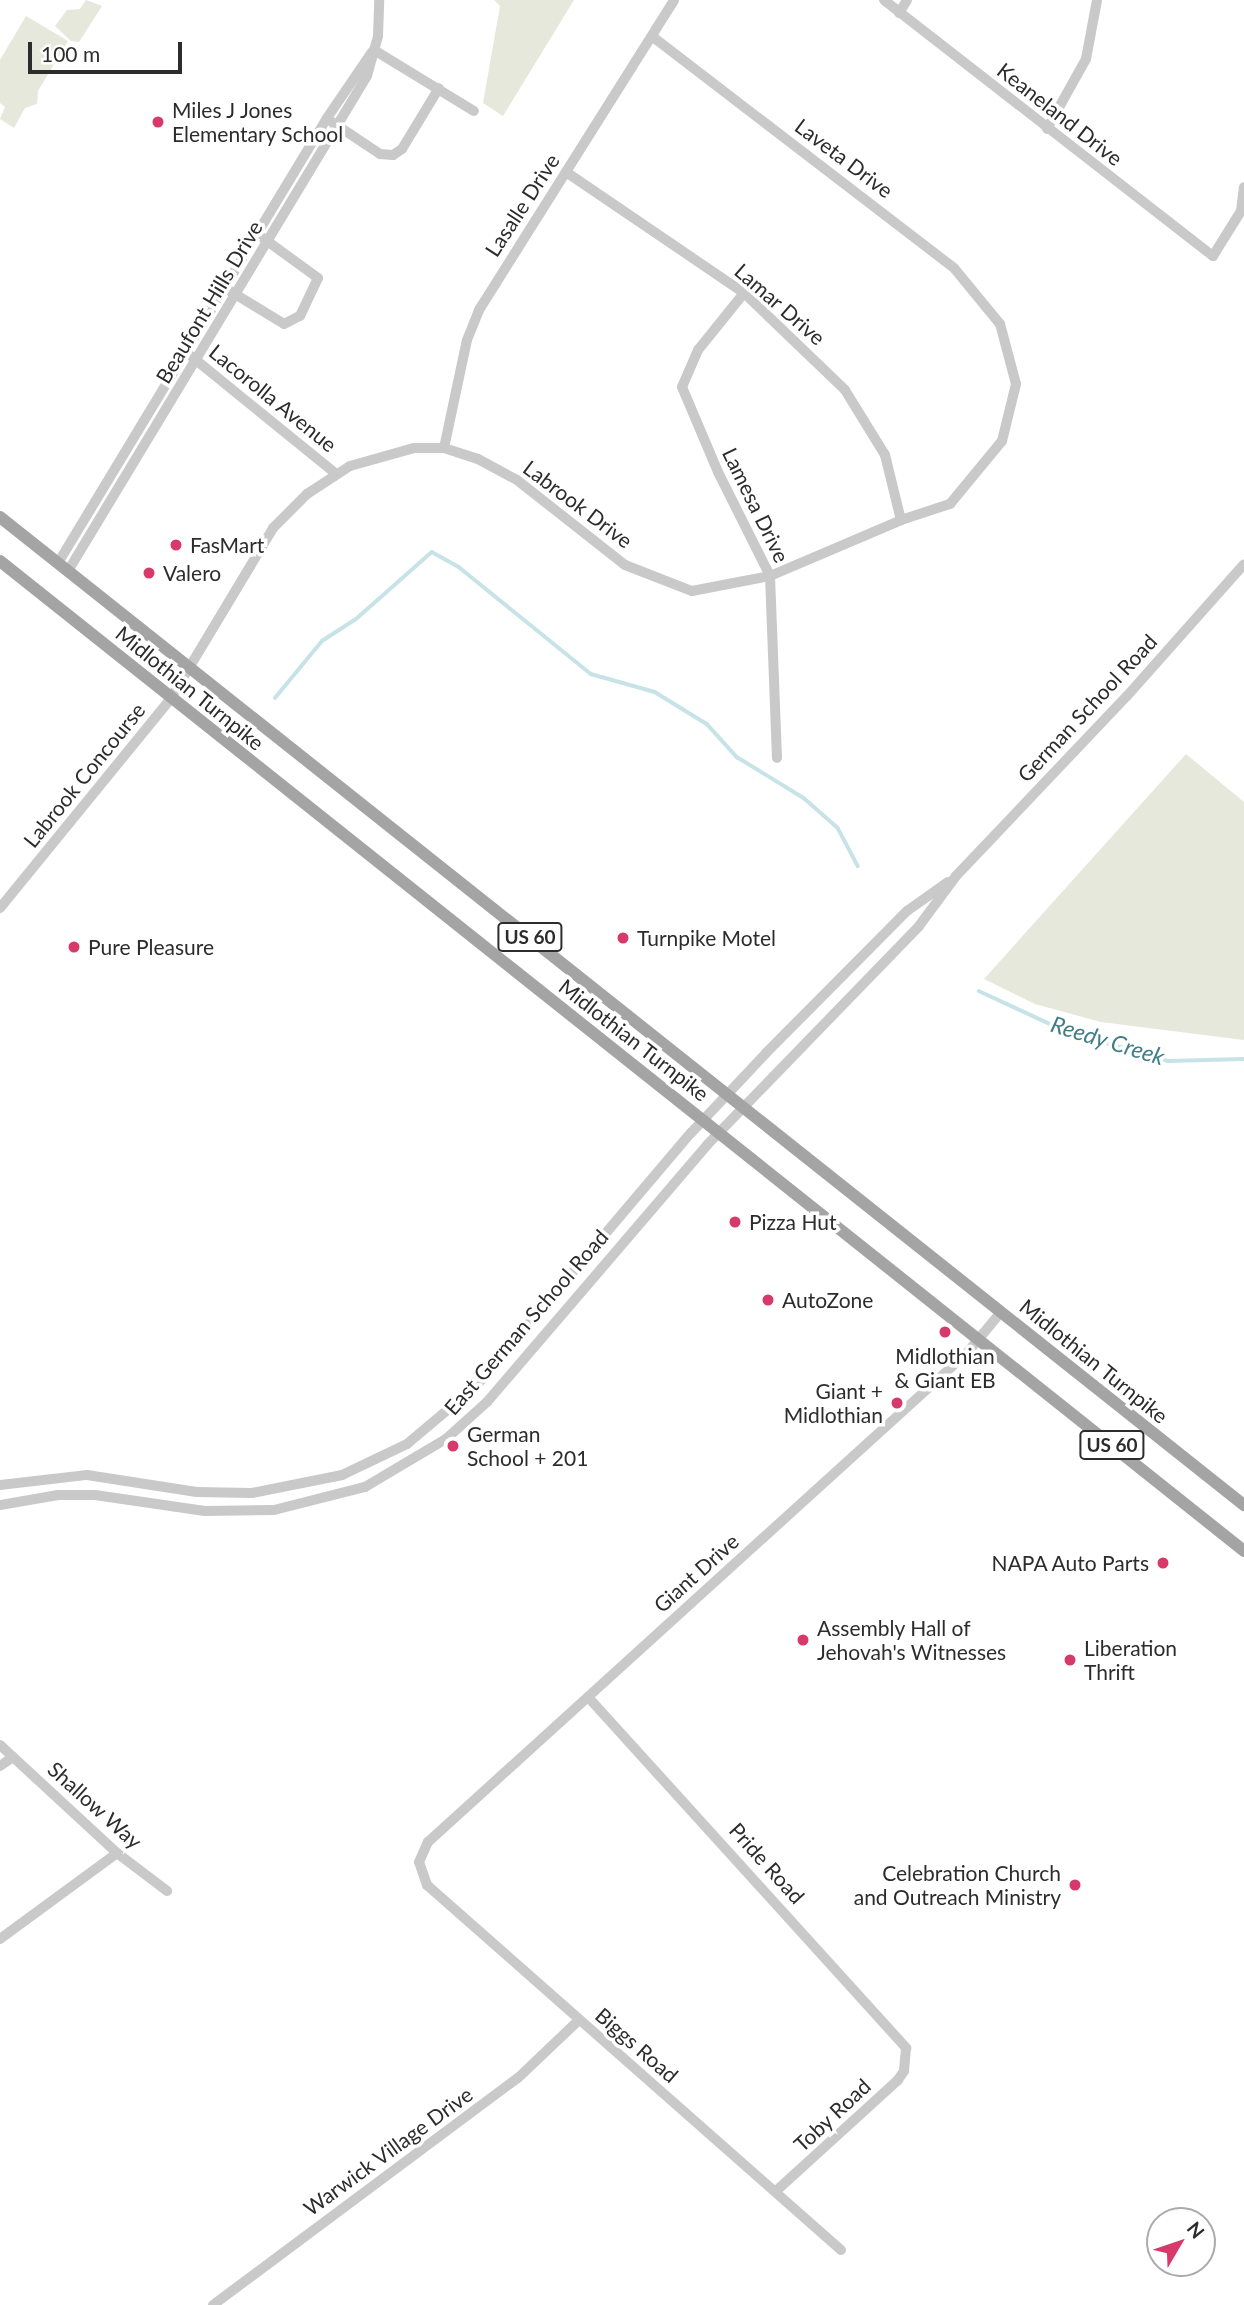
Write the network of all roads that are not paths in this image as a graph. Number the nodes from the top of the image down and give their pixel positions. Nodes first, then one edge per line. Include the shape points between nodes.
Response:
1 (379, 0) edge
2 (674, 0) edge
3 (884, 0) edge
4 (907, 0) edge
5 (1097, 0) edge
6 (900, 13) junction
7 (653, 37) junction
8 (374, 50) junction
9 (439, 88) junction
10 (474, 111) dead end
11 (327, 118) junction
12 (337, 127) junction
13 (1047, 129) junction
14 (566, 172) junction
15 (1244, 187) edge
16 (258, 234) junction
17 (268, 242) junction
18 (225, 288) junction
19 (744, 293) junction
20 (236, 295) junction
21 (1000, 324) joint
22 (186, 353) junction
23 (196, 360) junction
24 (444, 448) junction
25 (336, 474) junction
26 (0, 517) edge
27 (901, 520) junction
28 (0, 561) edge
29 (1244, 564) edge
30 (63, 567) junction
31 (770, 576) junction
32 (190, 667) junction
33 (171, 698) junction
34 (777, 758) dead end
35 (956, 876) junction
36 (0, 908) edge
37 (728, 1093) junction
38 (742, 1106) junction
39 (703, 1119) junction
40 (719, 1132) junction
41 (1001, 1312) junction
42 (979, 1339) junction
43 (501, 1356) junction
44 (515, 1368) junction
45 (0, 1485) edge
46 (0, 1504) edge
47 (1244, 1505) edge
48 (1244, 1551) edge
49 (588, 1697) junction
50 (0, 1745) edge
51 (13, 1757) junction
52 (0, 1766) edge
53 (117, 1853) junction
54 (419, 1862) joint
55 (167, 1891) dead end
56 (0, 1939) edge
57 (579, 2020) junction
58 (906, 2060) joint
59 (775, 2192) junction
60 (841, 2250) dead end
61 (213, 2305) edge

1 - 8 street, Beaufont Hills Drive
2 - 7 street, Lasalle Drive
3 - 6 street, Keaneland Drive
4 - 6 street
5 - 13 street via 1086,59
6 - 13 street, Keaneland Drive
7 - 14 street, Lasalle Drive
7 - 21 street, Laveta Drive via 943,259
8 - 9 street
8 - 11 street, Beaufont Hills Drive
8 - 12 street, Beaufont Hills Drive via 368,76
9 - 10 street
9 - 12 street via 393,155 380,154
11 - 12 street
11 - 16 street, Beaufont Hills Drive
12 - 17 street, Beaufont Hills Drive
13 - 15 street, Keaneland Drive via 1213,256 1241,211
14 - 19 street, Lamar Drive
14 - 24 street, Lasalle Drive via 479,310 467,340
16 - 17 street
16 - 18 street, Beaufont Hills Drive
17 - 20 street, Beaufont Hills Drive
17 - 20 street via 318,278 300,316 284,324
18 - 20 street
18 - 22 street, Beaufont Hills Drive
19 - 27 street, Lamar Drive via 845,390 885,455
19 - 31 street, Lamesa Drive via 698,349 682,387
20 - 23 street, Beaufont Hills Drive
21 - 27 street, Labrook Drive via 1016,384 1002,441 950,505
22 - 23 street, Lacorolla Avenue
22 - 30 street, Beaufont Hills Drive
23 - 25 street, Lacorolla Avenue
23 - 30 street, Beaufont Hills Drive
24 - 25 street, Labrook Drive via 387,453
24 - 31 street, Labrook Drive via 501,470 625,565 692,591
25 - 32 street, Labrook Drive via 296,503 265,539
26 - 30 main road, Midlothian Turnpike / US 60
27 - 31 street, Labrook Drive
28 - 33 main road, Midlothian Turnpike / US 60
29 - 35 street, German School Road via 1127,696
30 - 32 main road, Midlothian Turnpike / US 60
31 - 34 street, Lamesa Drive
32 - 33 street, Labrook Drive
32 - 37 main road, Midlothian Turnpike / US 60
33 - 36 street, Labrook Concourse
33 - 39 main road, Midlothian Turnpike / US 60
35 - 37 street, German School Road via 906,911
35 - 38 street, German School Road via 919,926
37 - 38 main road, Midlothian Turnpike / US 60
37 - 39 street, German School Road
38 - 40 street, German School Road
38 - 41 main road, Midlothian Turnpike / US 60
39 - 40 main road, Midlothian Turnpike / US 60
39 - 43 street, East German School Road
40 - 42 main road, Midlothian Turnpike / US 60
40 - 44 street, East German School Road
41 - 42 street, Giant Drive
41 - 47 main road, Midlothian Turnpike / US 60
42 - 48 main road, Midlothian Turnpike / US 60
42 - 49 street, Giant Drive
43 - 44 street
43 - 45 street, East German School Road via 465,1398 422,1434 376,1462 324,1481 233,1494 87,1475
44 - 46 street, East German School Road via 474,1415 431,1451 383,1479 330,1499 243,1512 95,1494
49 - 54 street, Giant Drive via 428,1842
49 - 58 street, Pride Road via 900,2038
50 - 51 street, Shallow Way
51 - 52 street
51 - 53 street, Shallow Way
53 - 55 street, Shallow Way
53 - 56 street
54 - 57 street, Biggs Road via 427,1885
57 - 59 street, Biggs Road
57 - 61 street, Warwick Village Drive via 518,2078
58 - 59 street, Toby Road via 898,2080
59 - 60 street, Biggs Road

